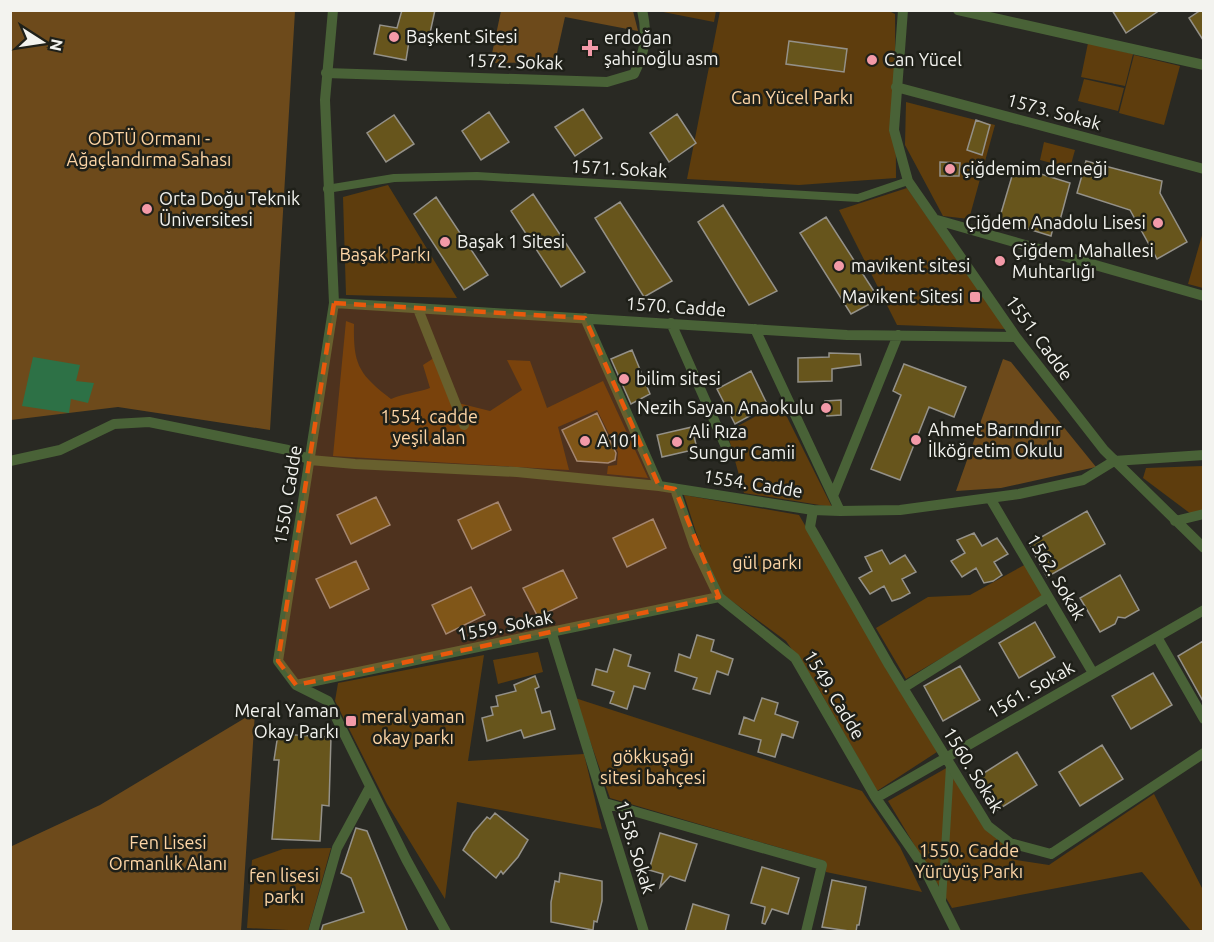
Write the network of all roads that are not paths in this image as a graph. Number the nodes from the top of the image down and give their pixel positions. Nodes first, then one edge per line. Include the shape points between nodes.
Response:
1 (333, 10) edge
2 (642, 10) edge
3 (958, 10) edge
4 (901, 12) edge
5 (1203, 65) edge
6 (326, 73) junction
7 (896, 87) junction
8 (1203, 169) edge
9 (908, 181) junction
10 (327, 189) junction
11 (937, 220) junction
12 (1203, 296) edge
13 (334, 303) junction
14 (418, 309) junction
15 (585, 318) junction
16 (671, 323) junction
17 (755, 329) junction
18 (898, 335) junction
19 (1016, 337) junction
20 (464, 425) dead end
21 (726, 447) dead end
22 (1203, 455) edge
23 (310, 459) junction
24 (10, 461) edge
25 (1114, 461) junction
26 (659, 486) junction
27 (675, 489) junction
28 (833, 496) junction
29 (990, 498) junction
30 (813, 510) junction
31 (840, 511) junction
32 (1203, 514) edge
33 (1175, 521) junction
34 (1203, 548) edge
35 (718, 597) junction
36 (1048, 597) junction
37 (1203, 610) edge
38 (552, 634) junction
39 (1157, 637) junction
40 (1093, 674) junction
41 (296, 685) junction
42 (903, 688) junction
43 (1203, 719) edge
44 (1203, 753) edge
45 (948, 762) junction
46 (370, 787) junction
47 (876, 798) junction
48 (605, 803) junction
49 (942, 903) junction
50 (313, 932) edge
51 (446, 932) edge
52 (644, 932) edge
53 (806, 932) edge
54 (956, 932) edge

1 - 6 street, 1550. Cadde
2 - 6 street, 1572. Sokak via 645,53 634,74 607,81
3 - 5 street
4 - 7 street, 1551. Cadde
6 - 10 street, 1550. Cadde
7 - 8 street, 1573. Sokak
7 - 9 street, 1551. Cadde via 894,130
9 - 10 street, 1571. Sokak via 858,198 477,176 394,178
9 - 11 street, 1551. Cadde
10 - 13 street, 1550. Cadde
11 - 12 street
11 - 19 street, 1551. Cadde
13 - 14 street, 1570. Cadde
13 - 23 street, 1550. Cadde
14 - 15 street, 1570. Cadde
14 - 20 street
15 - 16 street, 1570. Cadde
15 - 26 street
16 - 17 street, 1570. Cadde
16 - 21 street
17 - 18 street, 1570. Cadde
17 - 28 street
18 - 19 street, 1570. Cadde
18 - 28 street
19 - 25 street, 1551. Cadde
22 - 25 street
23 - 24 street, 1554. Cadde via 288,450 149,422 114,424 60,450
23 - 26 street, 1554. Cadde via 518,472
23 - 41 street, 1550. Cadde via 278,661
25 - 29 street, 1554. Cadde via 1083,480
25 - 33 street, 1551. Cadde
26 - 27 street, 1554. Cadde
27 - 30 street, 1554. Cadde
27 - 35 street, 1549. Cadde via 694,545
28 - 31 street
29 - 31 street, 1554. Cadde via 900,510
29 - 36 street, 1562. Sokak
30 - 31 street, 1554. Cadde
30 - 42 street, 1560. Sokak via 810,527
32 - 33 street
33 - 34 street, 1551. Cadde
35 - 38 street, 1559. Sokak
35 - 47 street, 1549. Cadde via 795,658
36 - 40 street, 1562. Sokak
36 - 42 street
37 - 39 street, 1561. Sokak
38 - 41 street, 1559. Sokak
38 - 48 street, 1558. Sokak
39 - 40 street, 1561. Sokak
39 - 43 street
40 - 45 street, 1561. Sokak
41 - 46 street, 1550. Cadde via 328,701
42 - 45 street, 1560. Sokak
44 - 45 street, 1560. Sokak via 1051,854 1010,843 988,826
45 - 47 street, 1561. Sokak
45 - 49 street
46 - 50 street via 337,848
46 - 51 street, 1550. Cadde
47 - 49 street, 1549. Cadde via 923,866
48 - 52 street, 1558. Sokak
48 - 53 street via 822,865
49 - 54 street, 1549. Cadde

